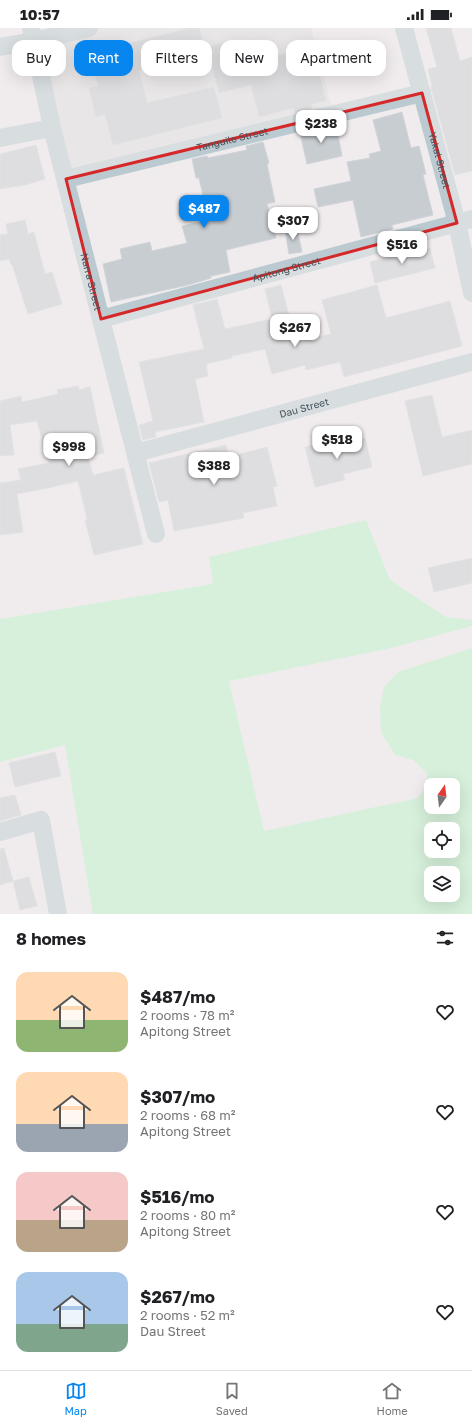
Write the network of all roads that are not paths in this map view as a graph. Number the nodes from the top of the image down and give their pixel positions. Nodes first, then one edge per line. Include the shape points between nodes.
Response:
1 (90, 28) edge
2 (404, 28) edge
3 (33, 35) edge
4 (0, 47) edge
5 (422, 93) junction
6 (52, 128) junction
7 (0, 138) edge
8 (66, 179) junction
9 (465, 221) edge
10 (472, 293) edge
11 (101, 319) junction
12 (472, 362) edge
13 (136, 453) junction
14 (156, 534) dead end
15 (0, 832) edge
16 (58, 914) edge

1 - 3 street
2 - 5 street, Yakal Street
3 - 4 street
3 - 6 street, Narra Street
5 - 8 street, Tanguile Street
5 - 9 street, Yakal Street
6 - 7 street
6 - 8 street, Narra Street
8 - 11 street, Narra Street
9 - 10 street, Yakal Street
9 - 11 street, Apitong Street
11 - 13 street, Narra Street
12 - 13 street, Dau Street
13 - 14 street, Narra Street
15 - 16 street via 41,820

